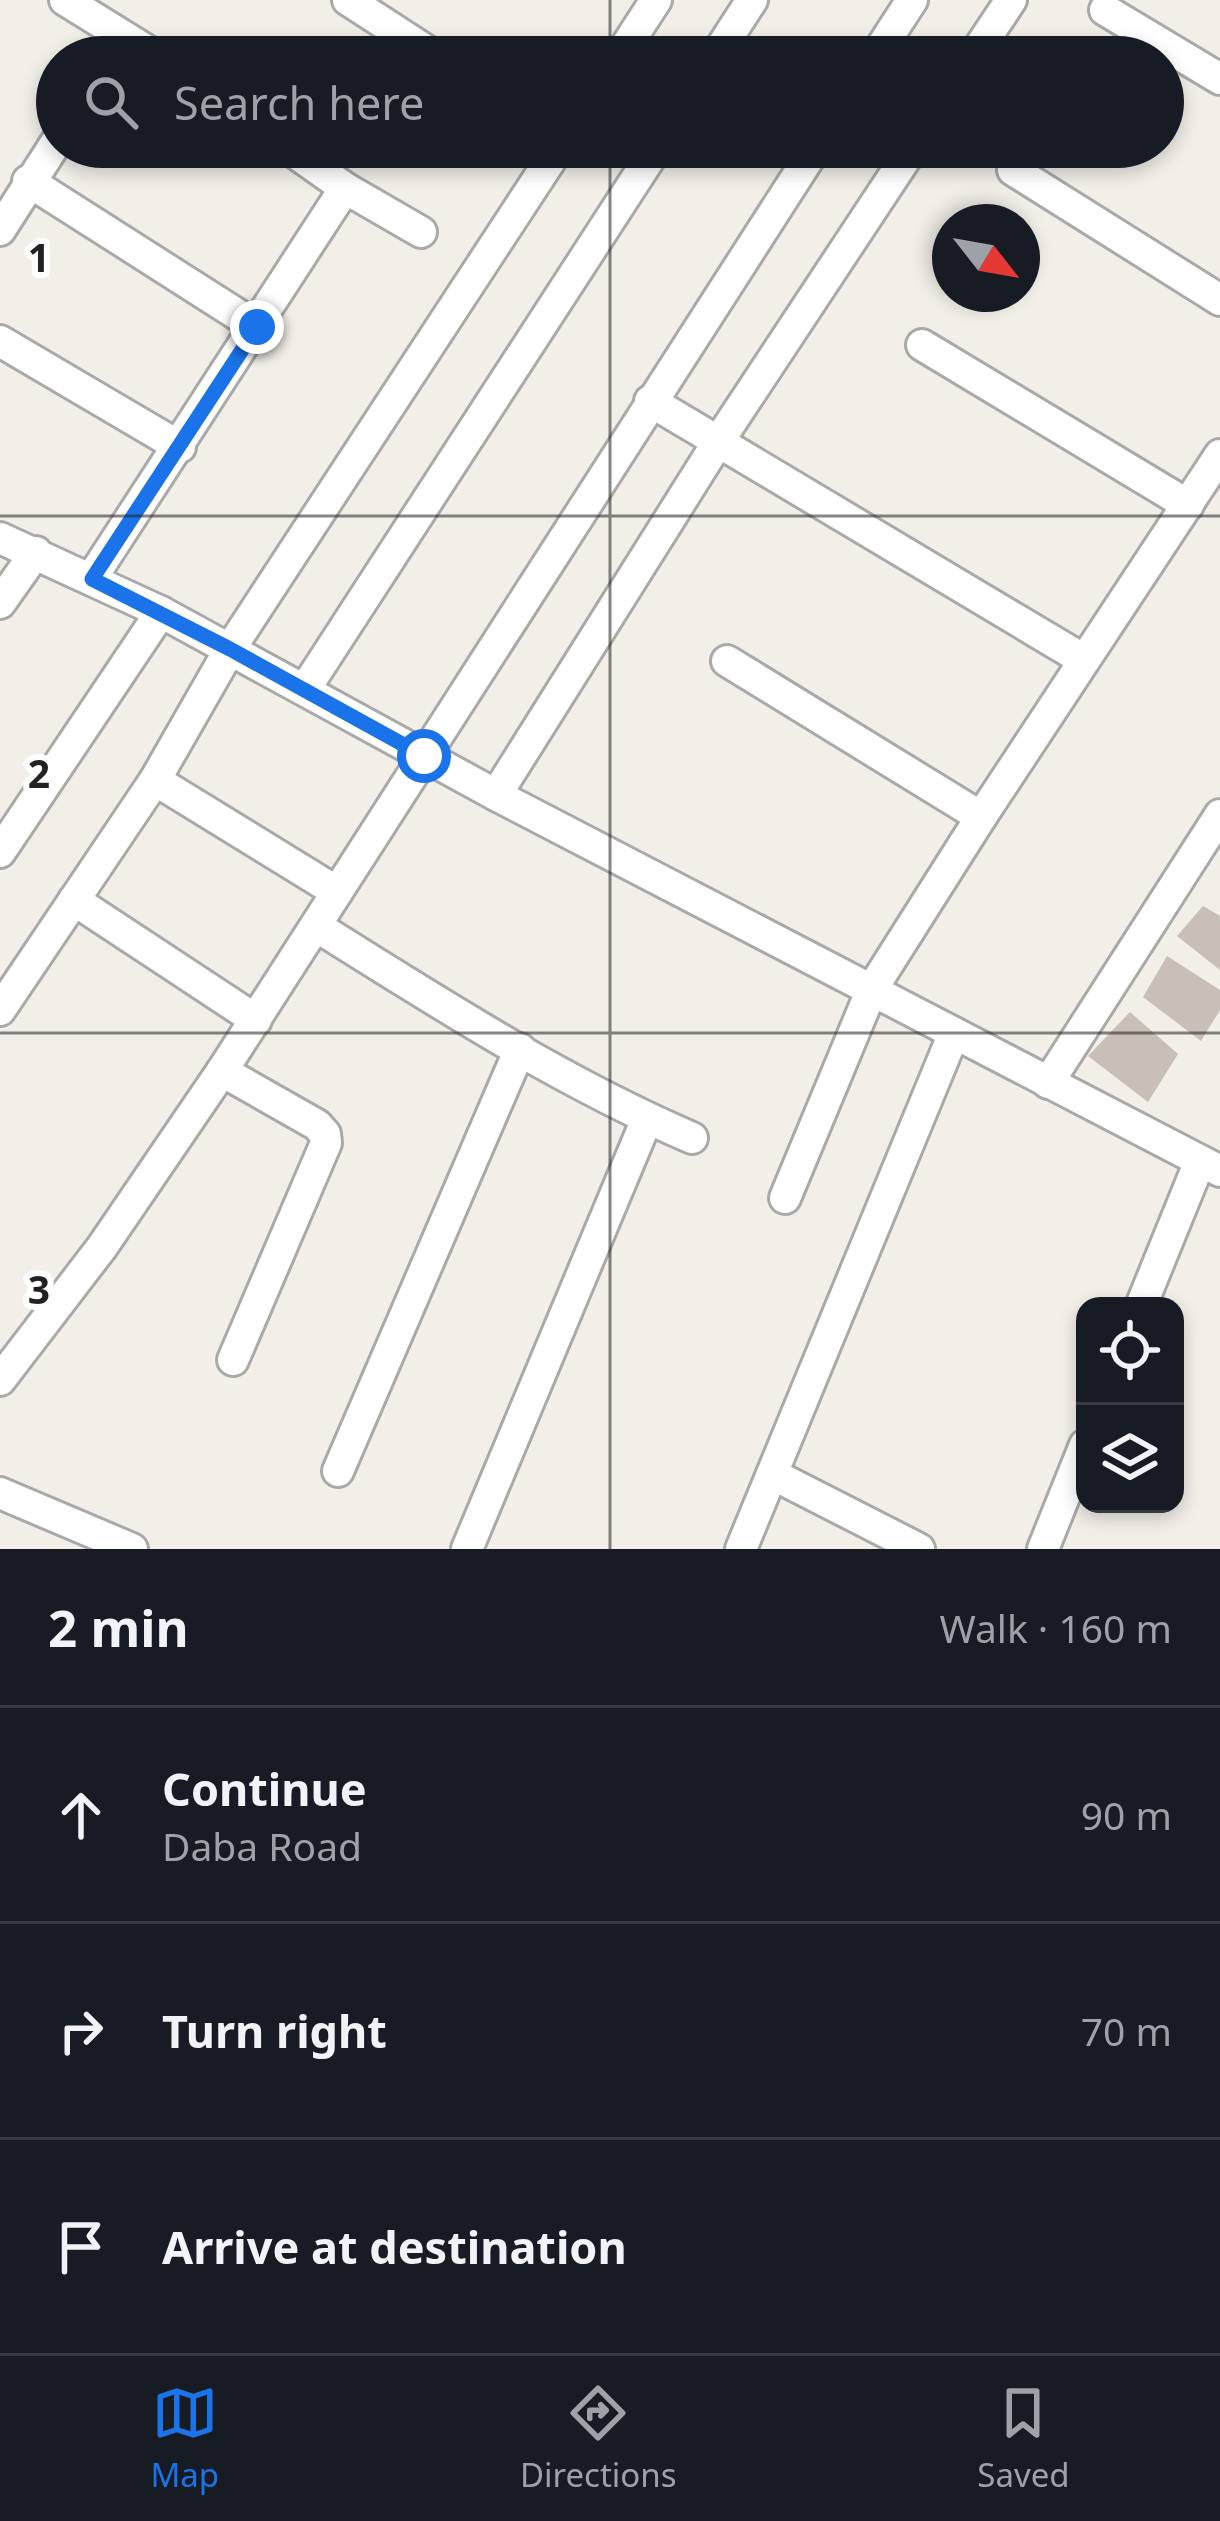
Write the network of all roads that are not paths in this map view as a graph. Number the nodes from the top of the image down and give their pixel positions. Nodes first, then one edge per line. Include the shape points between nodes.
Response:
1 (65, 0) edge
2 (349, 0) edge
3 (656, 0) edge
4 (752, 0) edge
5 (913, 0) edge
6 (1011, 0) edge
7 (1106, 10) dead end
8 (107, 36) edge
9 (404, 36) edge
10 (633, 36) edge
11 (729, 36) edge
12 (889, 36) edge
13 (987, 36) edge
14 (1149, 36) edge
15 (1184, 57) edge
16 (1220, 79) edge
17 (38, 168) edge
18 (317, 168) edge
19 (546, 168) edge
20 (643, 168) edge
21 (802, 168) edge
22 (899, 168) edge
23 (1012, 170) dead end
24 (28, 182) junction
25 (345, 188) junction
26 (0, 230) edge
27 (421, 232) dead end
28 (1220, 300) edge
29 (257, 327) junction
30 (0, 341) edge
31 (922, 345) dead end
32 (650, 401) junction
33 (718, 442) junction
34 (180, 447) junction
35 (1220, 455) edge
36 (1188, 505) junction
37 (0, 538) edge
38 (36, 552) junction
39 (92, 579) junction
40 (0, 603) edge
41 (161, 613) junction
42 (230, 649) junction
43 (1084, 660) junction
44 (727, 661) dead end
45 (305, 689) junction
46 (424, 756) junction
47 (155, 780) junction
48 (496, 795) junction
49 (1220, 815) edge
50 (981, 817) junction
51 (0, 852) edge
52 (337, 892) junction
53 (74, 900) junction
54 (316, 926) junction
55 (872, 989) junction
56 (0, 1010) edge
57 (256, 1020) junction
58 (953, 1033) junction
59 (520, 1049) junction
60 (222, 1071) junction
61 (1048, 1083) junction
62 (647, 1119) junction
63 (692, 1138) dead end
64 (1210, 1166) edge
65 (785, 1198) dead end
66 (1146, 1297) edge
67 (232, 1360) dead end
68 (0, 1380) edge
69 (1076, 1467) edge
70 (338, 1471) dead end
71 (772, 1474) junction
72 (0, 1493) edge
73 (132, 1549) edge
74 (467, 1549) edge
75 (741, 1549) edge
76 (920, 1549) edge
77 (1043, 1549) edge

1 - 8 street
2 - 9 street
3 - 10 street
4 - 11 street
5 - 12 street
6 - 13 street
7 - 14 street
15 - 16 street
17 - 24 street
18 - 25 street
19 - 42 street
20 - 45 street
21 - 32 street
22 - 33 street
23 - 28 street
24 - 26 street
24 - 29 street
25 - 27 street
25 - 29 street
29 - 34 street
30 - 34 street
31 - 36 street
32 - 33 street
32 - 46 street
33 - 43 street
33 - 48 street
34 - 39 street
35 - 36 street
36 - 43 street
37 - 38 street
38 - 39 street
38 - 40 street
39 - 41 street
41 - 42 street
41 - 51 street
42 - 45 street
42 - 47 street
43 - 50 street
44 - 50 street
45 - 46 street
46 - 48 street
46 - 52 street
47 - 52 street
47 - 53 street
48 - 55 street
49 - 61 street
50 - 55 street
52 - 54 street
53 - 56 street
53 - 57 street
54 - 57 street
54 - 59 street
55 - 58 street
55 - 65 street
57 - 60 street
58 - 61 street
58 - 71 street
59 - 62 street
59 - 70 street
60 - 67 street via 317,1125 326,1143
60 - 68 street
61 - 64 street
62 - 63 street
62 - 74 street
64 - 66 street
69 - 77 street
71 - 75 street
71 - 76 street
72 - 73 street

